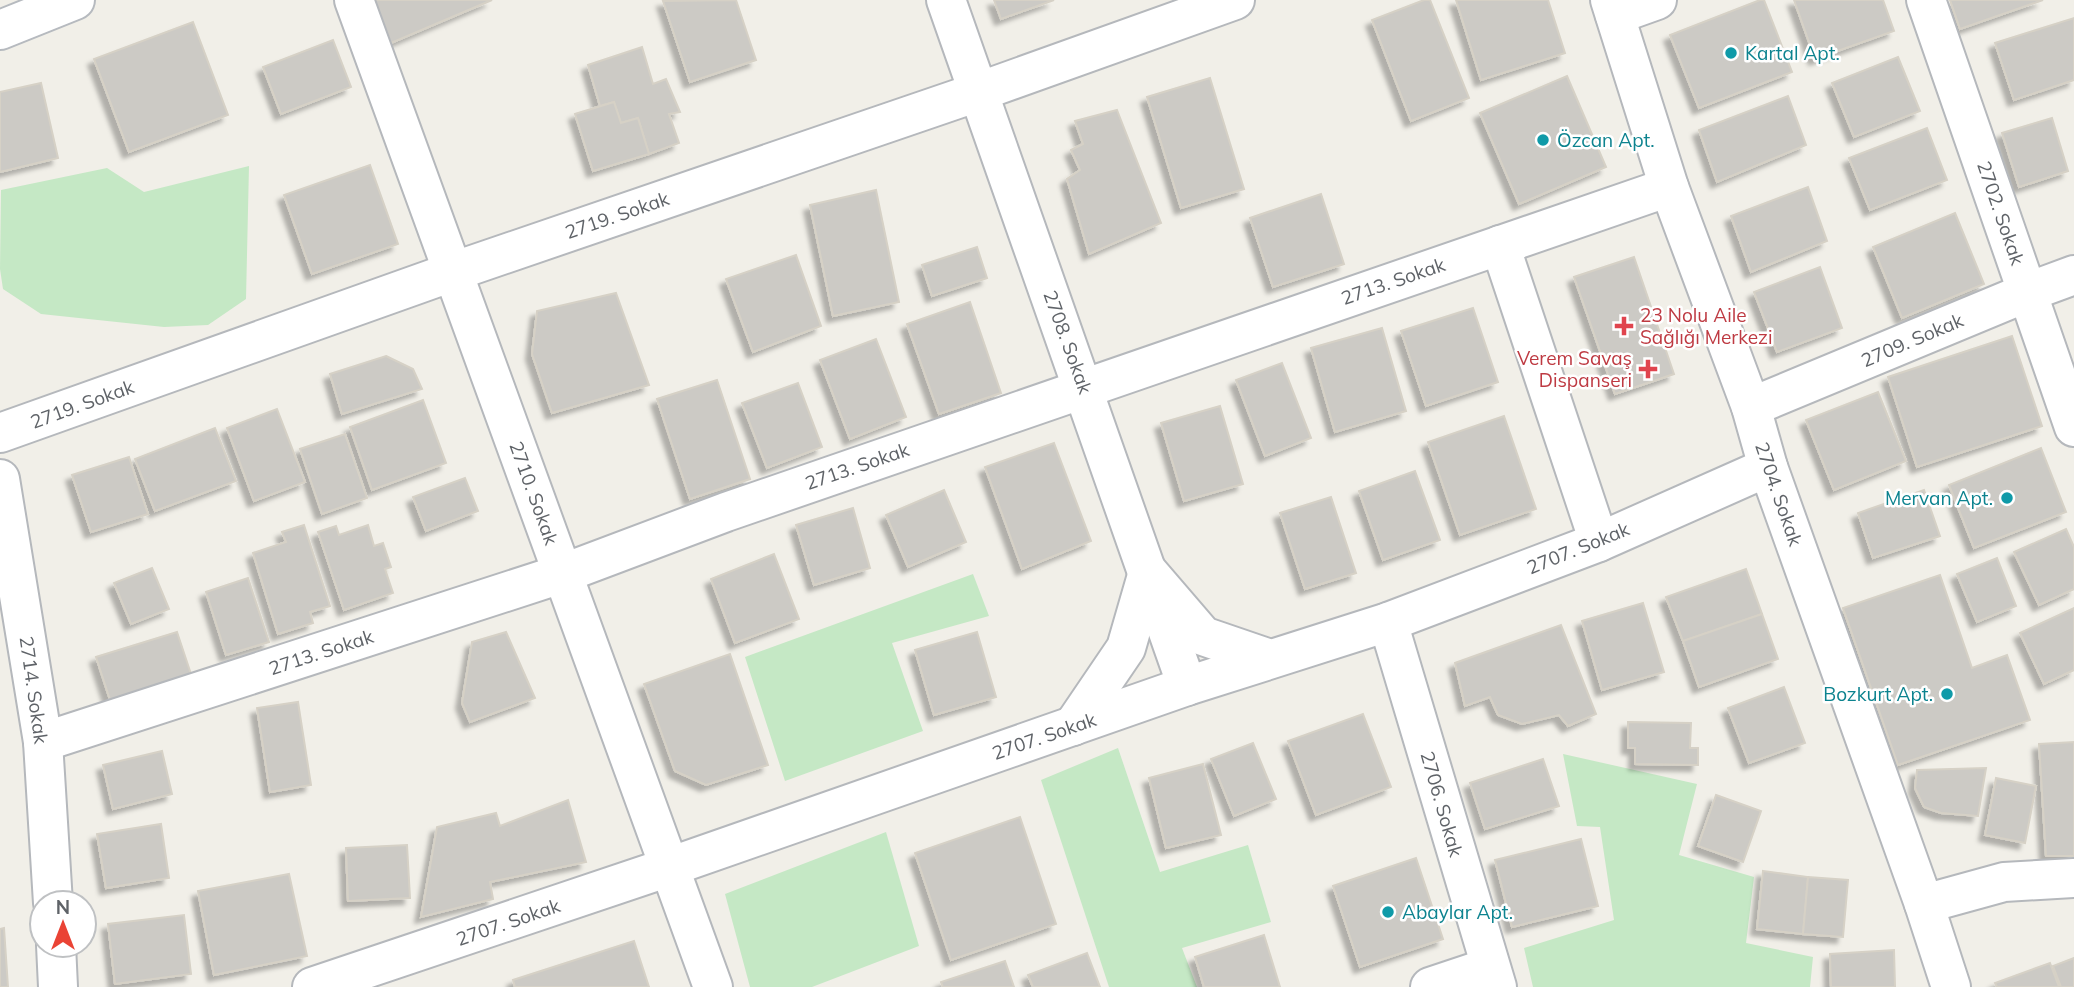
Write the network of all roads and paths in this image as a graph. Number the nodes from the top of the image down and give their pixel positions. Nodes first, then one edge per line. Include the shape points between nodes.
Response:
1 (75, 0) edge
2 (354, 0) edge
3 (946, 0) edge
4 (1235, 0) edge
5 (1657, 0) edge
6 (1926, 0) edge
7 (1613, 7) edge
8 (0, 30) edge
9 (978, 92) junction
10 (1670, 187) junction
11 (1500, 245) junction
12 (452, 272) junction
13 (2074, 275) edge
14 (2028, 292) junction
15 (1084, 387) junction
16 (1751, 407) junction
17 (2074, 427) edge
18 (0, 433) edge
19 (1768, 467) junction
20 (0, 479) edge
21 (1600, 542) junction
22 (1148, 572) junction
23 (564, 573) junction
24 (8, 575) edge
25 (1388, 622) junction
26 (1270, 659) junction
27 (1187, 686) junction
28 (1073, 726) junction
29 (43, 742) junction
30 (670, 867) junction
31 (2074, 878) edge
32 (52, 889) edge
33 (1924, 904) junction
34 (57, 959) edge
35 (1494, 977) edge
36 (330, 984) edge
37 (58, 987) edge
38 (713, 987) edge
39 (1430, 987) edge
40 (1951, 987) edge

1 - 8 street
2 - 12 street, 2710. Sokak
3 - 9 street, 2708. Sokak
4 - 9 street, 2719. Sokak
5 - 7 street
6 - 14 street, 2702. Sokak
7 - 10 street, 2704. Sokak
9 - 12 street, 2719. Sokak
9 - 15 street, 2708. Sokak
10 - 11 street, 2713. Sokak
10 - 16 street, 2704. Sokak
11 - 15 street, 2713. Sokak
11 - 21 street
12 - 18 street, 2719. Sokak
12 - 23 street, 2710. Sokak
13 - 14 street, 2709. Sokak
14 - 16 street, 2709. Sokak
14 - 17 street, 2702. Sokak
15 - 22 street, 2708. Sokak
15 - 23 street, 2713. Sokak
16 - 19 street, 2704. Sokak
19 - 21 street, 2707. Sokak
19 - 33 street, 2704. Sokak
20 - 24 street, 2714. Sokak
21 - 25 street, 2707. Sokak
22 - 26 street via 1203,636
22 - 27 street, 2708. Sokak
22 - 28 street via 1125,648
23 - 29 street, 2713. Sokak
23 - 30 street, 2710. Sokak
24 - 29 street, 2714. Sokak
25 - 26 street, 2707. Sokak
25 - 35 street, 2706. Sokak
26 - 27 street, 2707. Sokak
27 - 28 street, 2707. Sokak
28 - 30 street, 2707. Sokak
29 - 32 street, 2714. Sokak
30 - 36 street, 2707. Sokak
30 - 38 street, 2710. Sokak
31 - 33 street via 2004,883
33 - 40 street, 2704. Sokak
34 - 37 street
35 - 39 street

